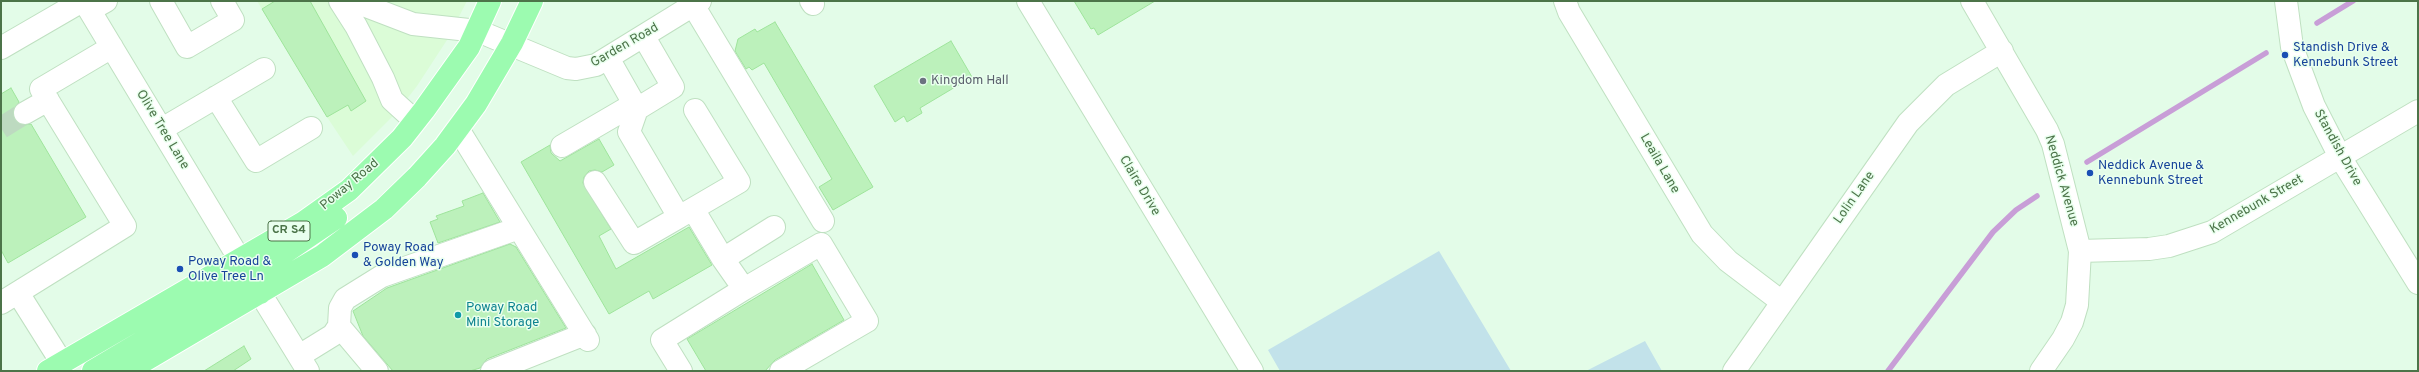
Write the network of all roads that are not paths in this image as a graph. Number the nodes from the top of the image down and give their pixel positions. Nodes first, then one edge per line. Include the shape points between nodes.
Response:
1 (161, 1) edge
2 (222, 1) edge
3 (340, 1) edge
4 (353, 1) edge
5 (490, 1) edge
6 (532, 1) edge
7 (1028, 1) edge
8 (1565, 1) edge
9 (1972, 1) edge
10 (2286, 1) edge
11 (91, 3) edge
12 (696, 3) edge
13 (478, 31) junction
14 (644, 37) junction
15 (512, 43) junction
16 (112, 47) junction
17 (1, 48) edge
18 (2002, 51) junction
19 (608, 58) junction
20 (264, 69) dead end
21 (216, 97) junction
22 (48, 100) junction
23 (636, 107) junction
24 (695, 110) dead end
25 (2418, 111) edge
26 (25, 113) tunnel mouth
27 (311, 128) dead end
28 (162, 129) junction
29 (458, 129) junction
30 (409, 130) junction
31 (562, 146) dead end
32 (2340, 157) junction
33 (595, 182) dead end
34 (686, 213) junction
35 (822, 221) dead end
36 (774, 227) dead end
37 (519, 228) junction
38 (2080, 251) junction
39 (723, 259) junction
40 (240, 260) junction
41 (2418, 283) edge
42 (744, 289) junction
43 (260, 293) junction
44 (10, 298) edge
45 (1782, 302) junction
46 (339, 326) junction
47 (303, 364) edge
48 (55, 367) edge
49 (93, 371) edge
50 (127, 371) edge
51 (377, 371) edge
52 (492, 371) edge
53 (681, 371) edge
54 (781, 371) edge
55 (1252, 371) edge
56 (1734, 371) edge
57 (2041, 371) edge

1 - 2 street via 187,47 233,20
3 - 30 street via 356,26
4 - 13 street, Garden Road via 413,24
5 - 13 main road, Poway Road / CR S4
6 - 15 main road, CR S4
7 - 55 street, Claire Drive
8 - 45 street, Leaila Lane via 1569,12 1702,234 1728,262
9 - 18 street, Neddick Avenue
10 - 32 street, Standish Drive via 2289,32 2297,62 2314,106
11 - 16 street, Olive Tree Lane
11 - 17 street
12 - 14 street, Garden Road
12 - 35 street
13 - 15 street, Garden Road
13 - 30 main road, Poway Road / CR S4 via 459,62
14 - 19 street, Garden Road
14 - 23 street via 673,87
15 - 19 street, Garden Road via 567,68 587,68
15 - 29 main road, CR S4 via 493,79
16 - 22 street via 41,89
16 - 28 street, Olive Tree Lane
18 - 38 street, Neddick Avenue via 2040,116 2053,144
18 - 45 street, Lolin Lane via 1946,85 1908,123
19 - 23 street
20 - 21 street
21 - 27 street via 256,161
21 - 28 street
22 - 26 street
22 - 44 street via 125,226
23 - 31 street
23 - 34 street via 629,132
24 - 34 street via 739,182
25 - 32 street, Kennebunk Street
28 - 40 street, Olive Tree Lane
29 - 37 street
29 - 43 main road, CR S4 via 417,177 369,222 322,256
30 - 40 main road, Poway Road / CR S4 via 349,190 304,222
30 - 43 main road via 390,170 378,182 336,218 259,270 255,278
32 - 38 street, Kennebunk Street via 2234,221 2198,238 2149,249
32 - 41 street, Standish Drive
33 - 34 street via 634,243
34 - 39 street
36 - 39 street
37 - 46 street via 382,276 346,299 340,308
37 - 52 street via 587,337
38 - 57 street, Neddick Avenue via 2077,305 2072,322
39 - 42 street
40 - 48 main road, Poway Road / CR S4
40 - 49 main road via 243,268 234,287
42 - 53 street via 662,340
42 - 54 street via 821,244 867,321
43 - 47 street
43 - 50 main road, CR S4
44 - 48 street
45 - 56 street, Lolin Lane
46 - 47 street via 333,336
46 - 51 street

